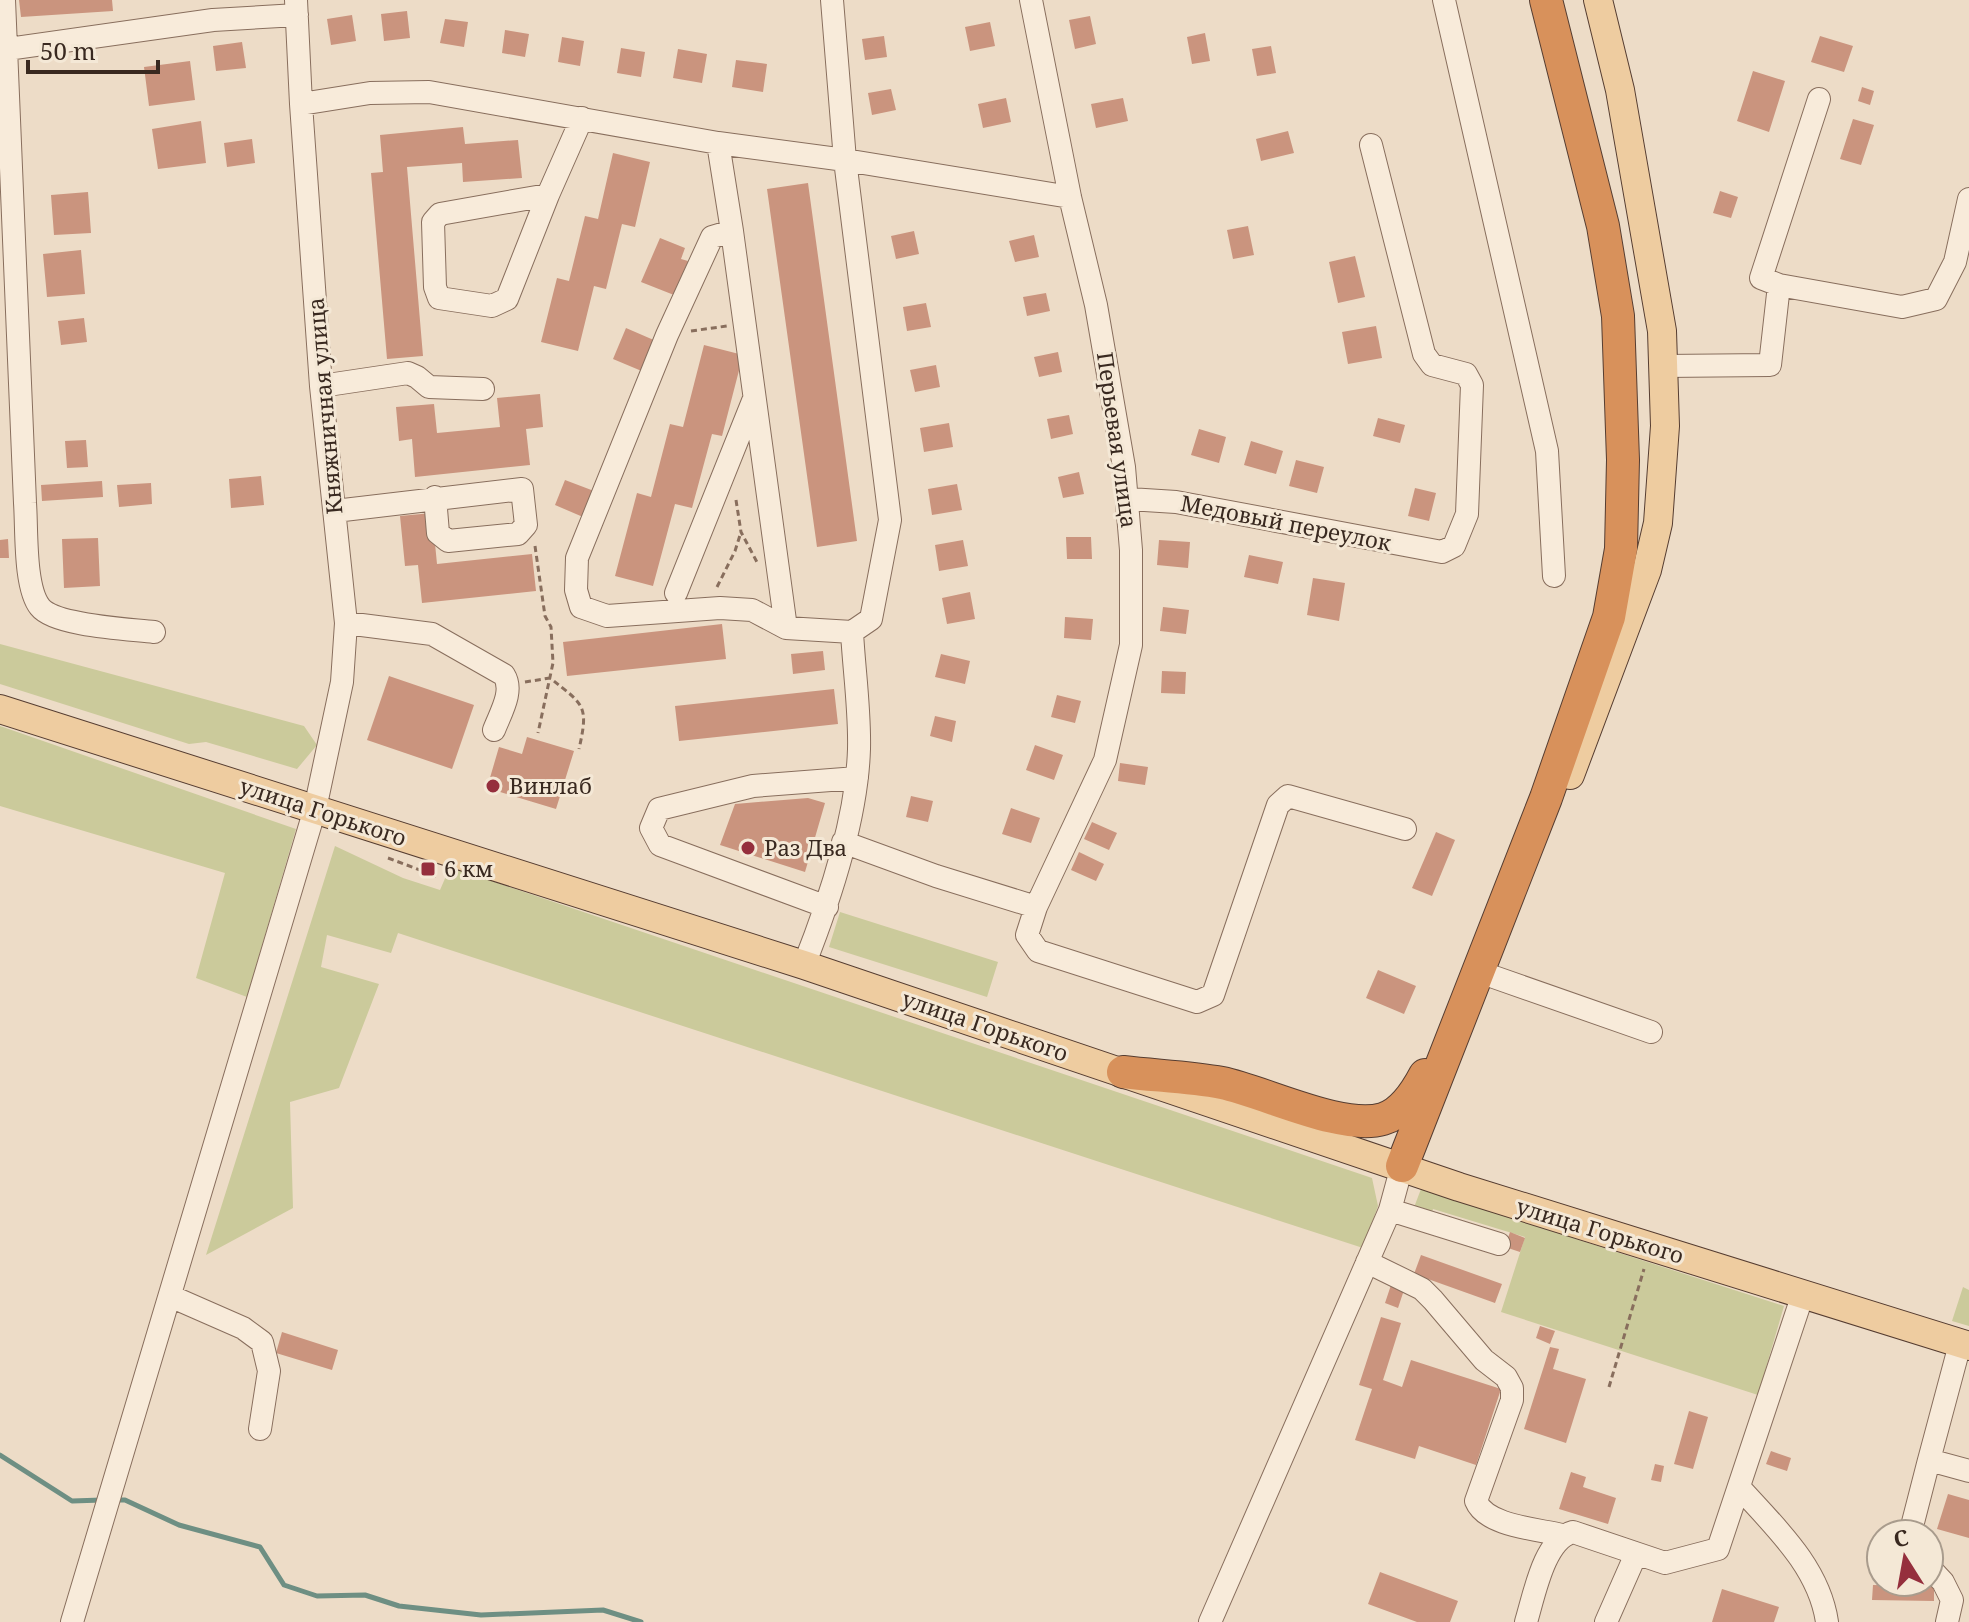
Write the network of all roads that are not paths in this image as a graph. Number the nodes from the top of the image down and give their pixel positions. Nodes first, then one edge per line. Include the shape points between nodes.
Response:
1 (4, 0) edge
2 (832, 0) edge
3 (1031, 0) edge
4 (1444, 0) edge
5 (1546, 0) edge
6 (1598, 0) edge
7 (297, 8) edge
8 (3, 50) edge
9 (1819, 99) dead end
10 (301, 104) junction
11 (582, 118) junction
12 (718, 143) junction
13 (1371, 145) dead end
14 (845, 160) junction
15 (548, 195) junction
16 (1070, 197) junction
17 (1969, 199) edge
18 (732, 231) junction
19 (1779, 285) junction
20 (1663, 366) junction
21 (321, 386) junction
22 (483, 389) dead end
23 (754, 399) junction
24 (435, 497) junction
25 (1129, 499) junction
26 (335, 511) junction
27 (1554, 576) dead end
28 (676, 593) dead end
29 (346, 623) junction
30 (786, 628) junction
31 (154, 632) dead end
32 (852, 632) junction
33 (0, 709) edge
34 (494, 730) dead end
35 (857, 778) junction
36 (315, 809) junction
37 (1405, 829) dead end
38 (843, 842) junction
39 (1508, 895) junction
40 (827, 907) junction
41 (1036, 907) junction
42 (804, 965) junction
43 (1491, 976) junction
44 (1651, 1032) dead end
45 (1123, 1072) junction
46 (1409, 1168) junction
47 (1390, 1210) junction
48 (1499, 1244) dead end
49 (1367, 1262) junction
50 (1803, 1294) junction
51 (170, 1296) junction
52 (1965, 1345) edge
53 (260, 1429) dead end
54 (1929, 1460) junction
55 (1969, 1471) edge
56 (1739, 1487) junction
57 (1914, 1518) edge
58 (1562, 1535) junction
59 (1636, 1554) junction
60 (1945, 1586) edge
61 (72, 1622) edge
62 (1210, 1622) edge
63 (1526, 1622) edge
64 (1606, 1622) edge
65 (1827, 1622) edge
66 (1947, 1622) edge

1 - 8 street
2 - 14 street
3 - 16 street, Перьевая улица
4 - 27 street via 1547,451
5 - 39 highway via 1603,226 1618,316 1621,549 1609,617
6 - 20 main road via 1620,90 1662,331
7 - 8 street
7 - 10 street, Княжничная улица
8 - 31 street via 32,584 38,605 64,620
9 - 19 street via 1761,278
10 - 11 street via 370,93 429,92
10 - 21 street, Княжничная улица
11 - 12 street
11 - 15 street
12 - 14 street
12 - 18 street
13 - 25 street, Медовый переулок via 1424,354 1432,365 1466,374 1472,385 1467,514 1454,546 1442,552 1176,502
14 - 16 street
14 - 32 street via 890,520 871,619
15 - 15 street via 507,299 492,306 439,298 433,222 440,214
16 - 25 street, Перьевая улица via 1096,305
17 - 19 street via 1955,262 1936,299 1902,307
18 - 23 street
18 - 30 street via 712,237 667,335 577,558 576,590 581,607 607,616 752,610
19 - 20 street via 1770,365
20 - 43 main road via 1658,523 1647,570
21 - 22 street via 408,373 429,387
21 - 26 street, Княжничная улица
23 - 28 street
23 - 30 street
24 - 24 street via 522,489 526,525 518,534 448,541 438,533
24 - 26 street
25 - 41 street, Перьевая улица via 1131,645 1105,760
26 - 29 street, Княжничная улица
29 - 34 street via 432,634 504,675 509,683
29 - 36 street, Княжничная улица via 342,682
30 - 32 street
32 - 35 street
33 - 36 main road, улица Горького
35 - 38 street
35 - 40 street via 753,786 690,801 659,809 651,828 660,845
36 - 42 main road, улица Горького
36 - 51 street, Княжничная улица
37 - 41 street via 1288,796 1278,805 1213,995 1197,1002 1038,951 1027,935
38 - 40 street
38 - 41 street
39 - 45 highway via 1488,928 1428,1070 1415,1093 1387,1118 1348,1120 1222,1083
39 - 46 highway
40 - 42 street
42 - 45 main road, улица Горького
43 - 44 street
43 - 46 main road
45 - 46 main road, улица Горького
46 - 47 street
46 - 50 main road, улица Горького
47 - 48 street
47 - 49 street
49 - 58 street via 1422,1289 1512,1388 1476,1501 1479,1510 1491,1519
49 - 62 street
50 - 52 main road, улица Горького
50 - 56 street
51 - 53 street via 243,1328 262,1342 269,1371
51 - 61 street, Княжничная улица
52 - 54 street
54 - 55 street
54 - 57 street
56 - 59 street via 1718,1549 1665,1563
56 - 65 street via 1816,1582
58 - 59 street via 1573,1532
58 - 63 street via 1550,1549
59 - 64 street
60 - 66 street via 1952,1600

